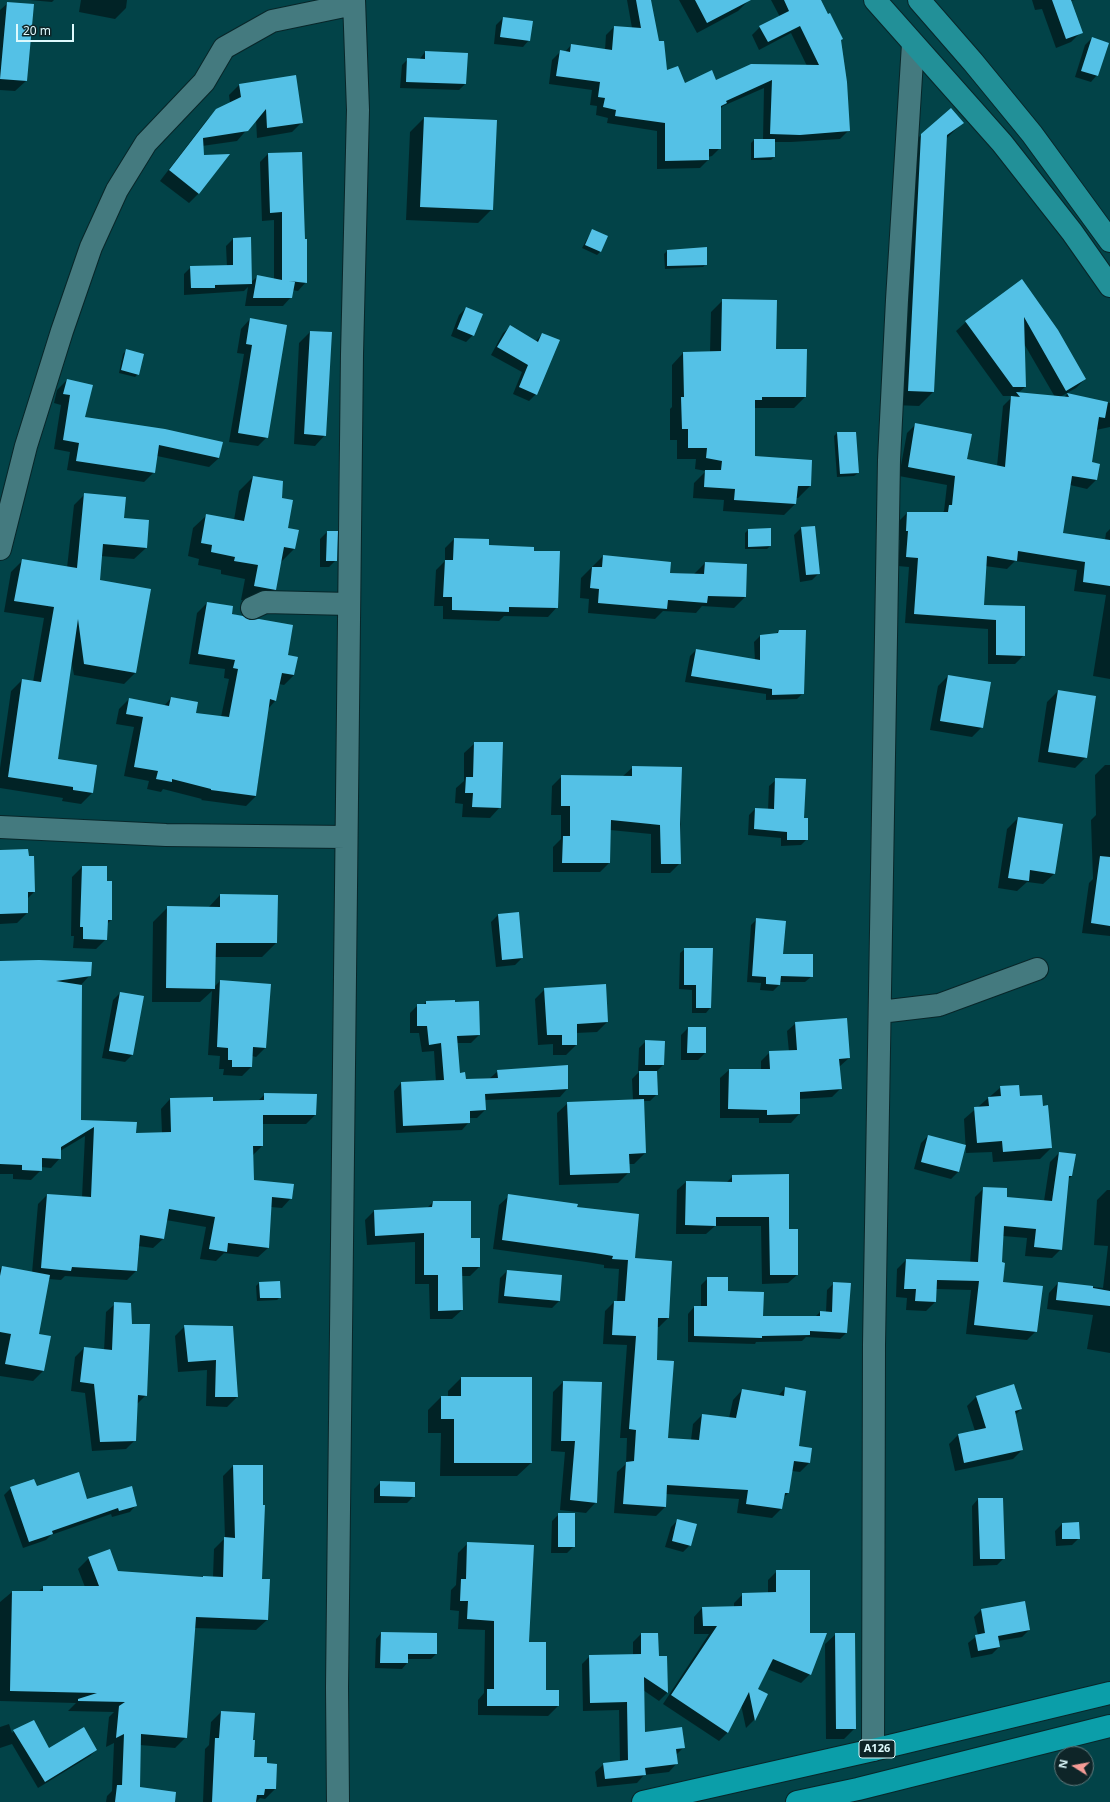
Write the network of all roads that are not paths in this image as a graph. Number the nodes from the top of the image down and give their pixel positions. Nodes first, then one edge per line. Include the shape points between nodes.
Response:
1 (875, 0) edge
2 (918, 0) edge
3 (354, 2) edge
4 (913, 44) junction
5 (1110, 241) edge
6 (1110, 286) edge
7 (0, 549) edge
8 (349, 604) junction
9 (252, 608) dead end
10 (0, 827) edge
11 (346, 837) junction
12 (1037, 969) dead end
13 (880, 1012) junction
14 (1110, 1693) edge
15 (1110, 1726) edge
16 (874, 1750) junction
17 (338, 1802) edge
18 (643, 1802) edge
19 (797, 1802) edge

1 - 4 main road
2 - 5 main road via 1032,134
3 - 7 street via 272,21 224,48 204,82 146,142 117,190 91,247 26,446
3 - 8 street via 358,110
4 - 6 main road via 1002,143 1072,232
4 - 13 street via 889,460
8 - 9 street via 265,602
8 - 11 street
10 - 11 street via 166,835
11 - 17 street
12 - 13 street via 939,1005
13 - 16 street via 874,1344
14 - 16 highway, A126
15 - 19 highway
16 - 18 highway, A126

